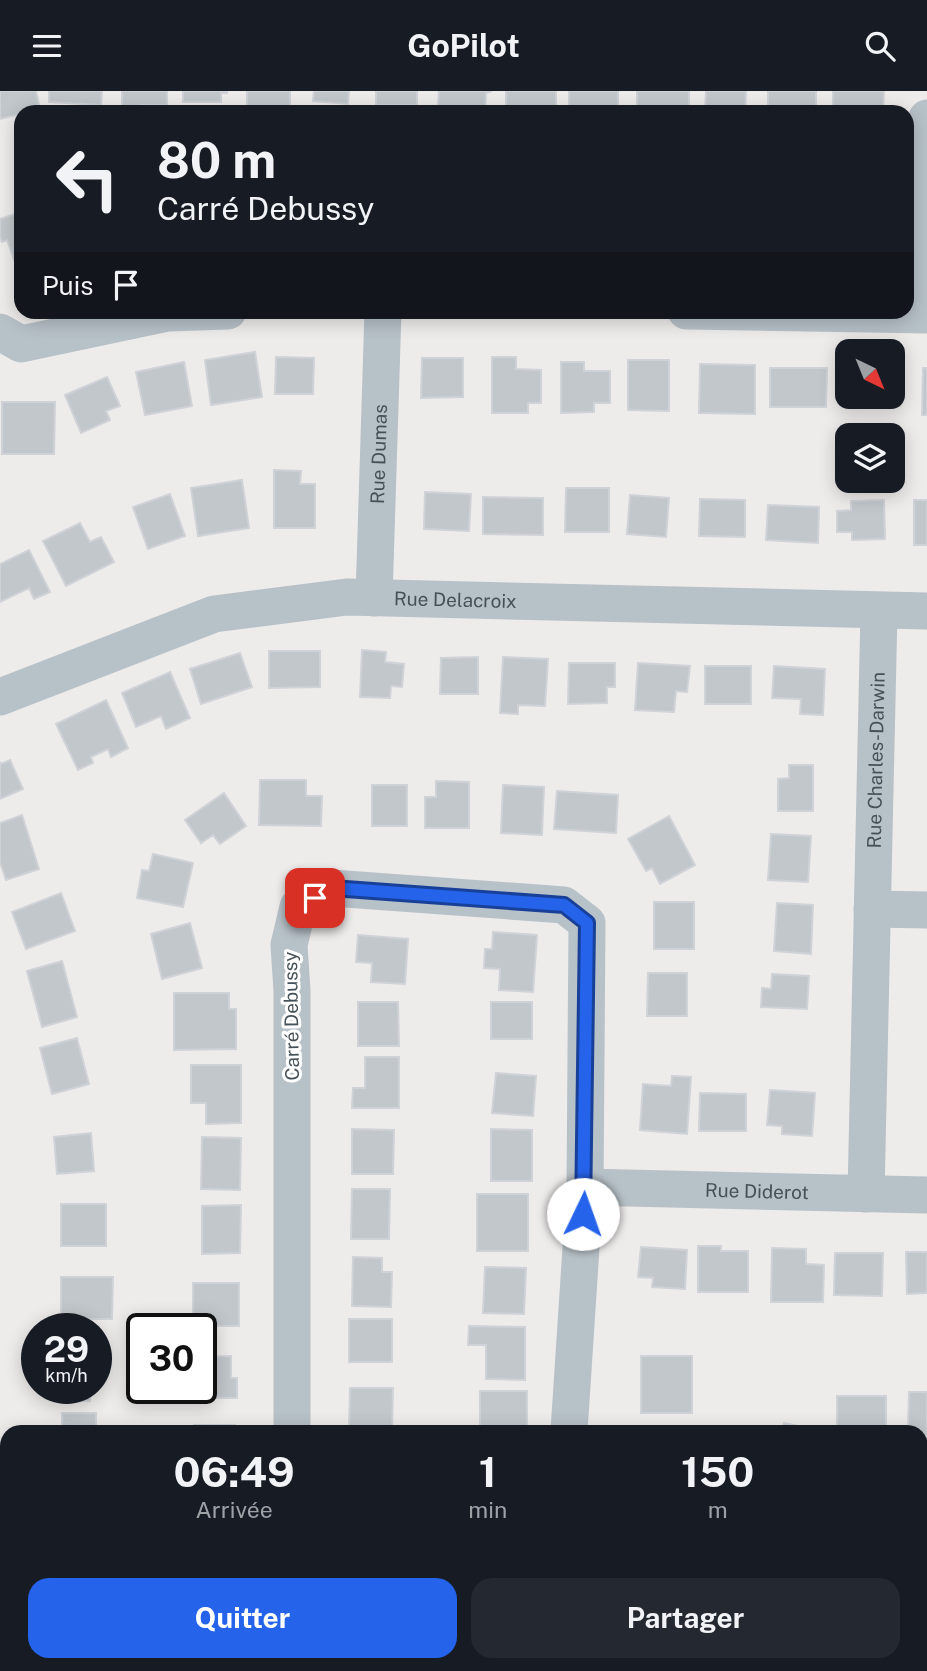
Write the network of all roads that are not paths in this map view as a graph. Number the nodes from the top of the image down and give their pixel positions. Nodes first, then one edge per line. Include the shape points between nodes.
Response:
1 (927, 118) edge
2 (923, 315) edge
3 (140, 319) edge
4 (383, 319) edge
5 (0, 332) edge
6 (374, 598) junction
7 (879, 611) junction
8 (927, 611) edge
9 (0, 697) edge
10 (872, 909) junction
11 (927, 910) edge
12 (585, 1187) junction
13 (866, 1194) junction
14 (927, 1195) edge
15 (292, 1425) edge
16 (569, 1425) edge

1 - 2 street
3 - 5 street via 21,344
4 - 6 street, Rue Dumas
6 - 7 street, Rue Delacroix
6 - 9 street, Rue Delacroix via 347,597 214,614
7 - 8 street, Rue Delacroix
7 - 10 street, Rue Charles-Darwin
10 - 11 street
10 - 13 street, Rue Charles-Darwin
12 - 13 street, Rue Diderot
12 - 15 street, Carré Debussy via 587,923 564,905 332,888 298,907 289,945
12 - 16 street, Carré Debussy
13 - 14 street, Rue Diderot

